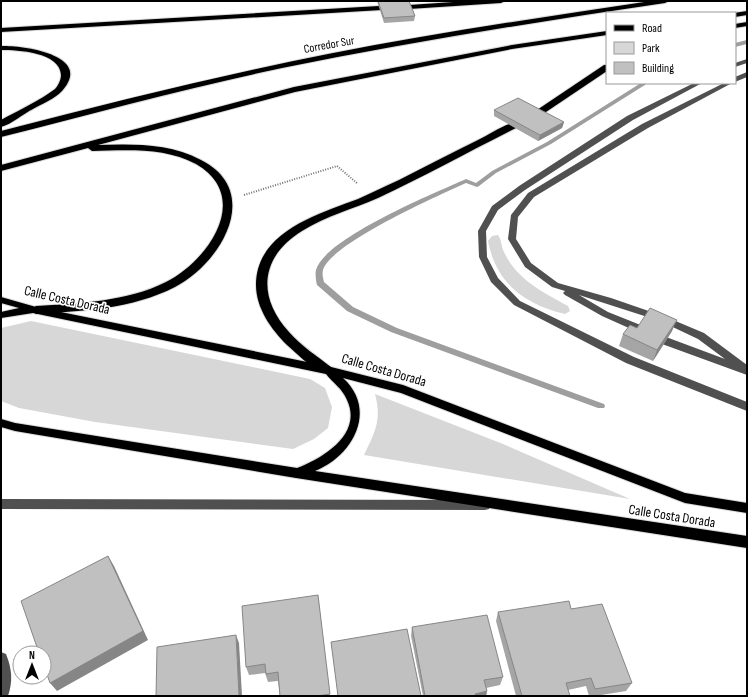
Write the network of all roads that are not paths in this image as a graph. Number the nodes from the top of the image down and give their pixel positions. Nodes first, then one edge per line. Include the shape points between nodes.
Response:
1 (500, 1) edge
2 (665, 1) edge
3 (409, 7) edge
4 (379, 8) edge
5 (747, 13) edge
6 (736, 15) edge
7 (747, 24) edge
8 (736, 26) edge
9 (1, 30) edge
10 (606, 33) edge
11 (1, 48) edge
12 (747, 61) edge
13 (736, 64) edge
14 (606, 68) edge
15 (747, 70) edge
16 (747, 74) edge
17 (736, 80) edge
18 (697, 84) edge
19 (728, 84) edge
20 (537, 114) edge
21 (1, 124) edge
22 (513, 126) edge
23 (1, 134) edge
24 (72, 148) junction
25 (1, 168) edge
26 (555, 285) junction
27 (1, 300) edge
28 (36, 310) junction
29 (1, 315) edge
30 (640, 329) edge
31 (666, 341) edge
32 (327, 370) junction
33 (747, 371) edge
34 (747, 407) edge
35 (1, 423) edge
36 (296, 473) junction
37 (1, 504) edge
38 (502, 505) junction
39 (747, 508) edge
40 (747, 542) edge
41 (1, 659) edge
42 (1, 696) edge

1 - 3 highway
2 - 23 highway, Corredor Sur via 491,27 283,66
4 - 9 highway
5 - 6 highway
7 - 8 highway
10 - 24 highway via 512,47 294,90
11 - 21 highway via 42,52 54,57 66,70 67,75 66,82 59,90
12 - 13 street
13 - 15 street
14 - 20 highway
16 - 17 street
18 - 34 street via 630,118 495,208 482,231 483,257 494,280 518,303 630,360
19 - 26 street via 645,126 531,195 514,217 512,239 528,265
22 - 32 highway via 373,196 317,219 290,234 270,253 261,274 262,299 276,324 297,348
24 - 25 highway
24 - 28 highway via 145,148 181,154 201,163 220,179 228,199 226,222 213,248 195,269 169,285 114,303
26 - 30 street via 605,314
26 - 33 street via 663,319 701,336
27 - 28 main road, Calle Costa Dorada
28 - 29 main road
28 - 32 main road, Calle Costa Dorada
31 - 33 street
32 - 36 main road via 346,386 352,396 355,419 352,431 337,453 311,469
32 - 39 main road, Calle Costa Dorada via 403,389 685,498
35 - 36 main road, Calle Costa Dorada
36 - 38 main road, Calle Costa Dorada
37 - 38 street
38 - 40 main road, Calle Costa Dorada
41 - 42 street via 6,672

